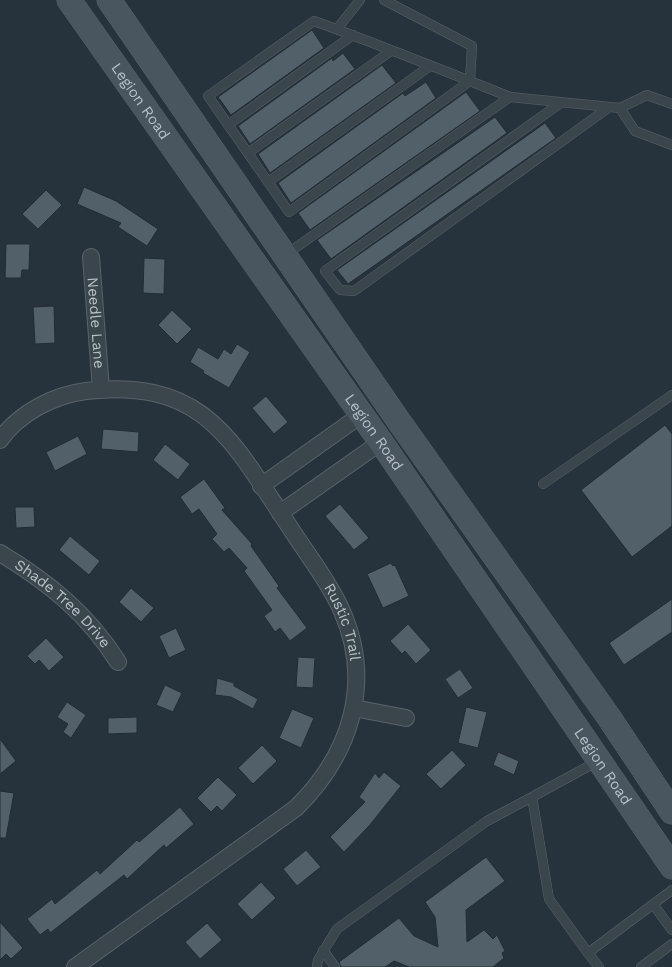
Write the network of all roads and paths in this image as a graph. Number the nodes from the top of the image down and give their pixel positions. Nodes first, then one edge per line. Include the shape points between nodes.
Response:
1 (69, 0) edge
2 (93, 0) edge
3 (108, 0) edge
4 (360, 0) edge
5 (384, 0) edge
6 (337, 29) junction
7 (353, 35) junction
8 (391, 51) junction
9 (148, 57) junction
10 (430, 66) junction
11 (470, 81) junction
12 (510, 97) junction
13 (562, 102) junction
14 (672, 104) edge
15 (608, 108) junction
16 (620, 108) junction
17 (228, 125) junction
18 (672, 145) edge
19 (248, 153) junction
20 (268, 182) junction
21 (199, 185) junction
22 (284, 255) junction
23 (91, 257) dead end
24 (376, 389) junction
25 (101, 390) junction
26 (672, 395) edge
27 (361, 415) junction
28 (0, 440) edge
29 (381, 442) junction
30 (544, 484) dead end
31 (261, 486) junction
32 (280, 513) junction
33 (478, 533) junction
34 (0, 553) edge
35 (118, 662) dead end
36 (354, 708) junction
37 (406, 718) dead end
38 (599, 760) junction
39 (532, 797) junction
40 (672, 812) edge
41 (672, 867) edge
42 (672, 890) edge
43 (654, 904) junction
44 (672, 930) edge
45 (672, 944) edge
46 (323, 950) junction
47 (588, 953) junction
48 (86, 964) edge
49 (317, 967) edge
50 (335, 967) edge
51 (599, 967) edge
52 (641, 967) edge

1 - 21 main road, Legion Road
2 - 9 main road via 122,41
3 - 9 main road, Legion Road
4 - 6 lane
5 - 11 lane via 472,46
6 - 7 lane
6 - 17 lane via 314,20 208,96
7 - 8 lane
7 - 17 lane
8 - 10 lane
8 - 19 lane
9 - 22 main road, Legion Road
10 - 11 lane
10 - 20 lane
11 - 12 lane
11 - 20 lane via 289,212
12 - 13 lane
12 - 22 lane
13 - 15 lane
13 - 15 lane via 325,271 340,290 354,291
14 - 16 lane via 646,95
15 - 16 lane
16 - 18 lane via 635,131
17 - 19 lane
19 - 20 lane
21 - 24 main road via 219,196 362,387
21 - 27 main road, Legion Road
22 - 24 main road, Legion Road
23 - 25 street, Needle Lane
24 - 33 main road, Legion Road
25 - 28 street, Rustic Trail via 78,392 37,407
25 - 31 street, Rustic Trail via 148,390 189,405 226,436
26 - 30 lane
27 - 29 main road, Legion Road
27 - 31 street
27 - 33 main road via 373,413 382,420 463,528
29 - 32 street
29 - 38 main road, Legion Road
31 - 32 street, Rustic Trail
32 - 36 street, Rustic Trail via 342,610 354,652
33 - 40 main road, Legion Road
34 - 35 street, Shade Tree Drive via 43,581 85,618
36 - 37 street
36 - 48 street, Rustic Trail via 339,753 328,772 296,808
38 - 39 lane
38 - 41 main road, Legion Road
39 - 46 lane via 487,821 337,929
39 - 47 lane via 549,899
42 - 43 lane
43 - 44 lane
43 - 47 lane
45 - 52 lane
46 - 49 lane
46 - 50 lane
47 - 51 lane

